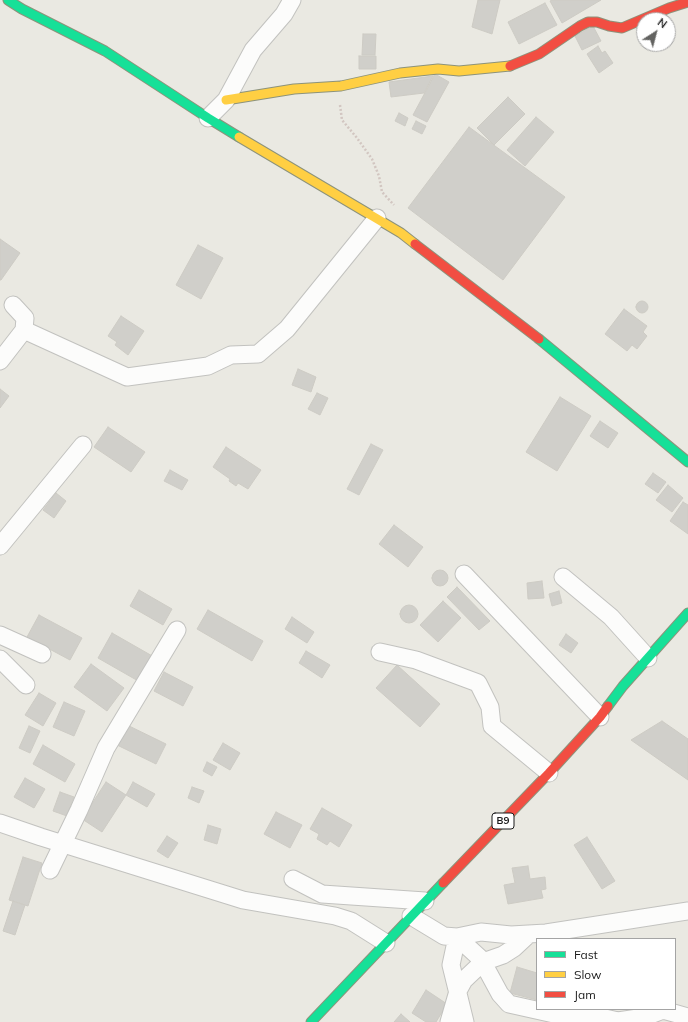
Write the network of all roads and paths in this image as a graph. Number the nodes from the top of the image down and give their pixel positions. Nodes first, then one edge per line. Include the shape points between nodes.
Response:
1 (8, 0) edge
2 (292, 0) edge
3 (688, 2) edge
4 (341, 86) junction
5 (226, 100) junction
6 (208, 118) junction
7 (397, 208) dead end
8 (377, 218) junction
9 (14, 305) dead end
10 (24, 330) junction
11 (0, 361) edge
12 (83, 445) dead end
13 (688, 462) edge
14 (0, 546) edge
15 (464, 574) dead end
16 (563, 577) dead end
17 (688, 613) edge
18 (177, 630) dead end
19 (0, 635) edge
20 (380, 652) dead end
21 (42, 654) dead end
22 (648, 658) junction
23 (0, 659) edge
24 (26, 685) dead end
25 (600, 717) junction
26 (549, 773) junction
27 (0, 823) edge
28 (63, 843) junction
29 (50, 870) dead end
30 (293, 878) dead end
31 (425, 901) junction
32 (688, 911) edge
33 (411, 916) junction
34 (529, 934) junction
35 (457, 937) junction
36 (386, 943) junction
37 (483, 962) junction
38 (458, 991) junction
39 (688, 1017) edge
40 (311, 1022) edge
41 (449, 1022) edge
42 (465, 1022) edge

1 - 6 main road via 105,51
2 - 5 street via 284,14 253,50
3 - 4 main road via 622,28 588,22 539,54 511,66 400,73
4 - 5 main road via 294,89
4 - 7 path via 342,120 372,159 382,192
5 - 6 street
6 - 8 main road
8 - 10 street via 287,329 258,354 231,355 208,366 127,377
8 - 13 main road via 401,233 561,356
9 - 10 street via 25,318
10 - 11 street
12 - 14 street
15 - 25 street
16 - 22 street via 611,617
17 - 22 main road, B9
18 - 28 street via 106,748
19 - 21 street
20 - 26 street via 416,660 478,683 490,707 492,726
22 - 25 main road, B9
23 - 24 street
25 - 26 main road, B9
26 - 31 main road, B9
27 - 28 street
28 - 29 street
28 - 36 street via 243,900 335,916 351,921
30 - 31 street via 322,894
31 - 33 main road, B9
32 - 34 street
33 - 35 street via 444,936
33 - 36 main road, B9
34 - 35 street via 481,932
34 - 37 street via 502,956
35 - 37 street
35 - 38 street via 451,965
36 - 40 main road, B9
37 - 38 street via 464,980
37 - 39 street via 508,1004 554,1014 575,1017 592,1015 618,1021 645,1017 663,1010
38 - 41 street
38 - 42 street

